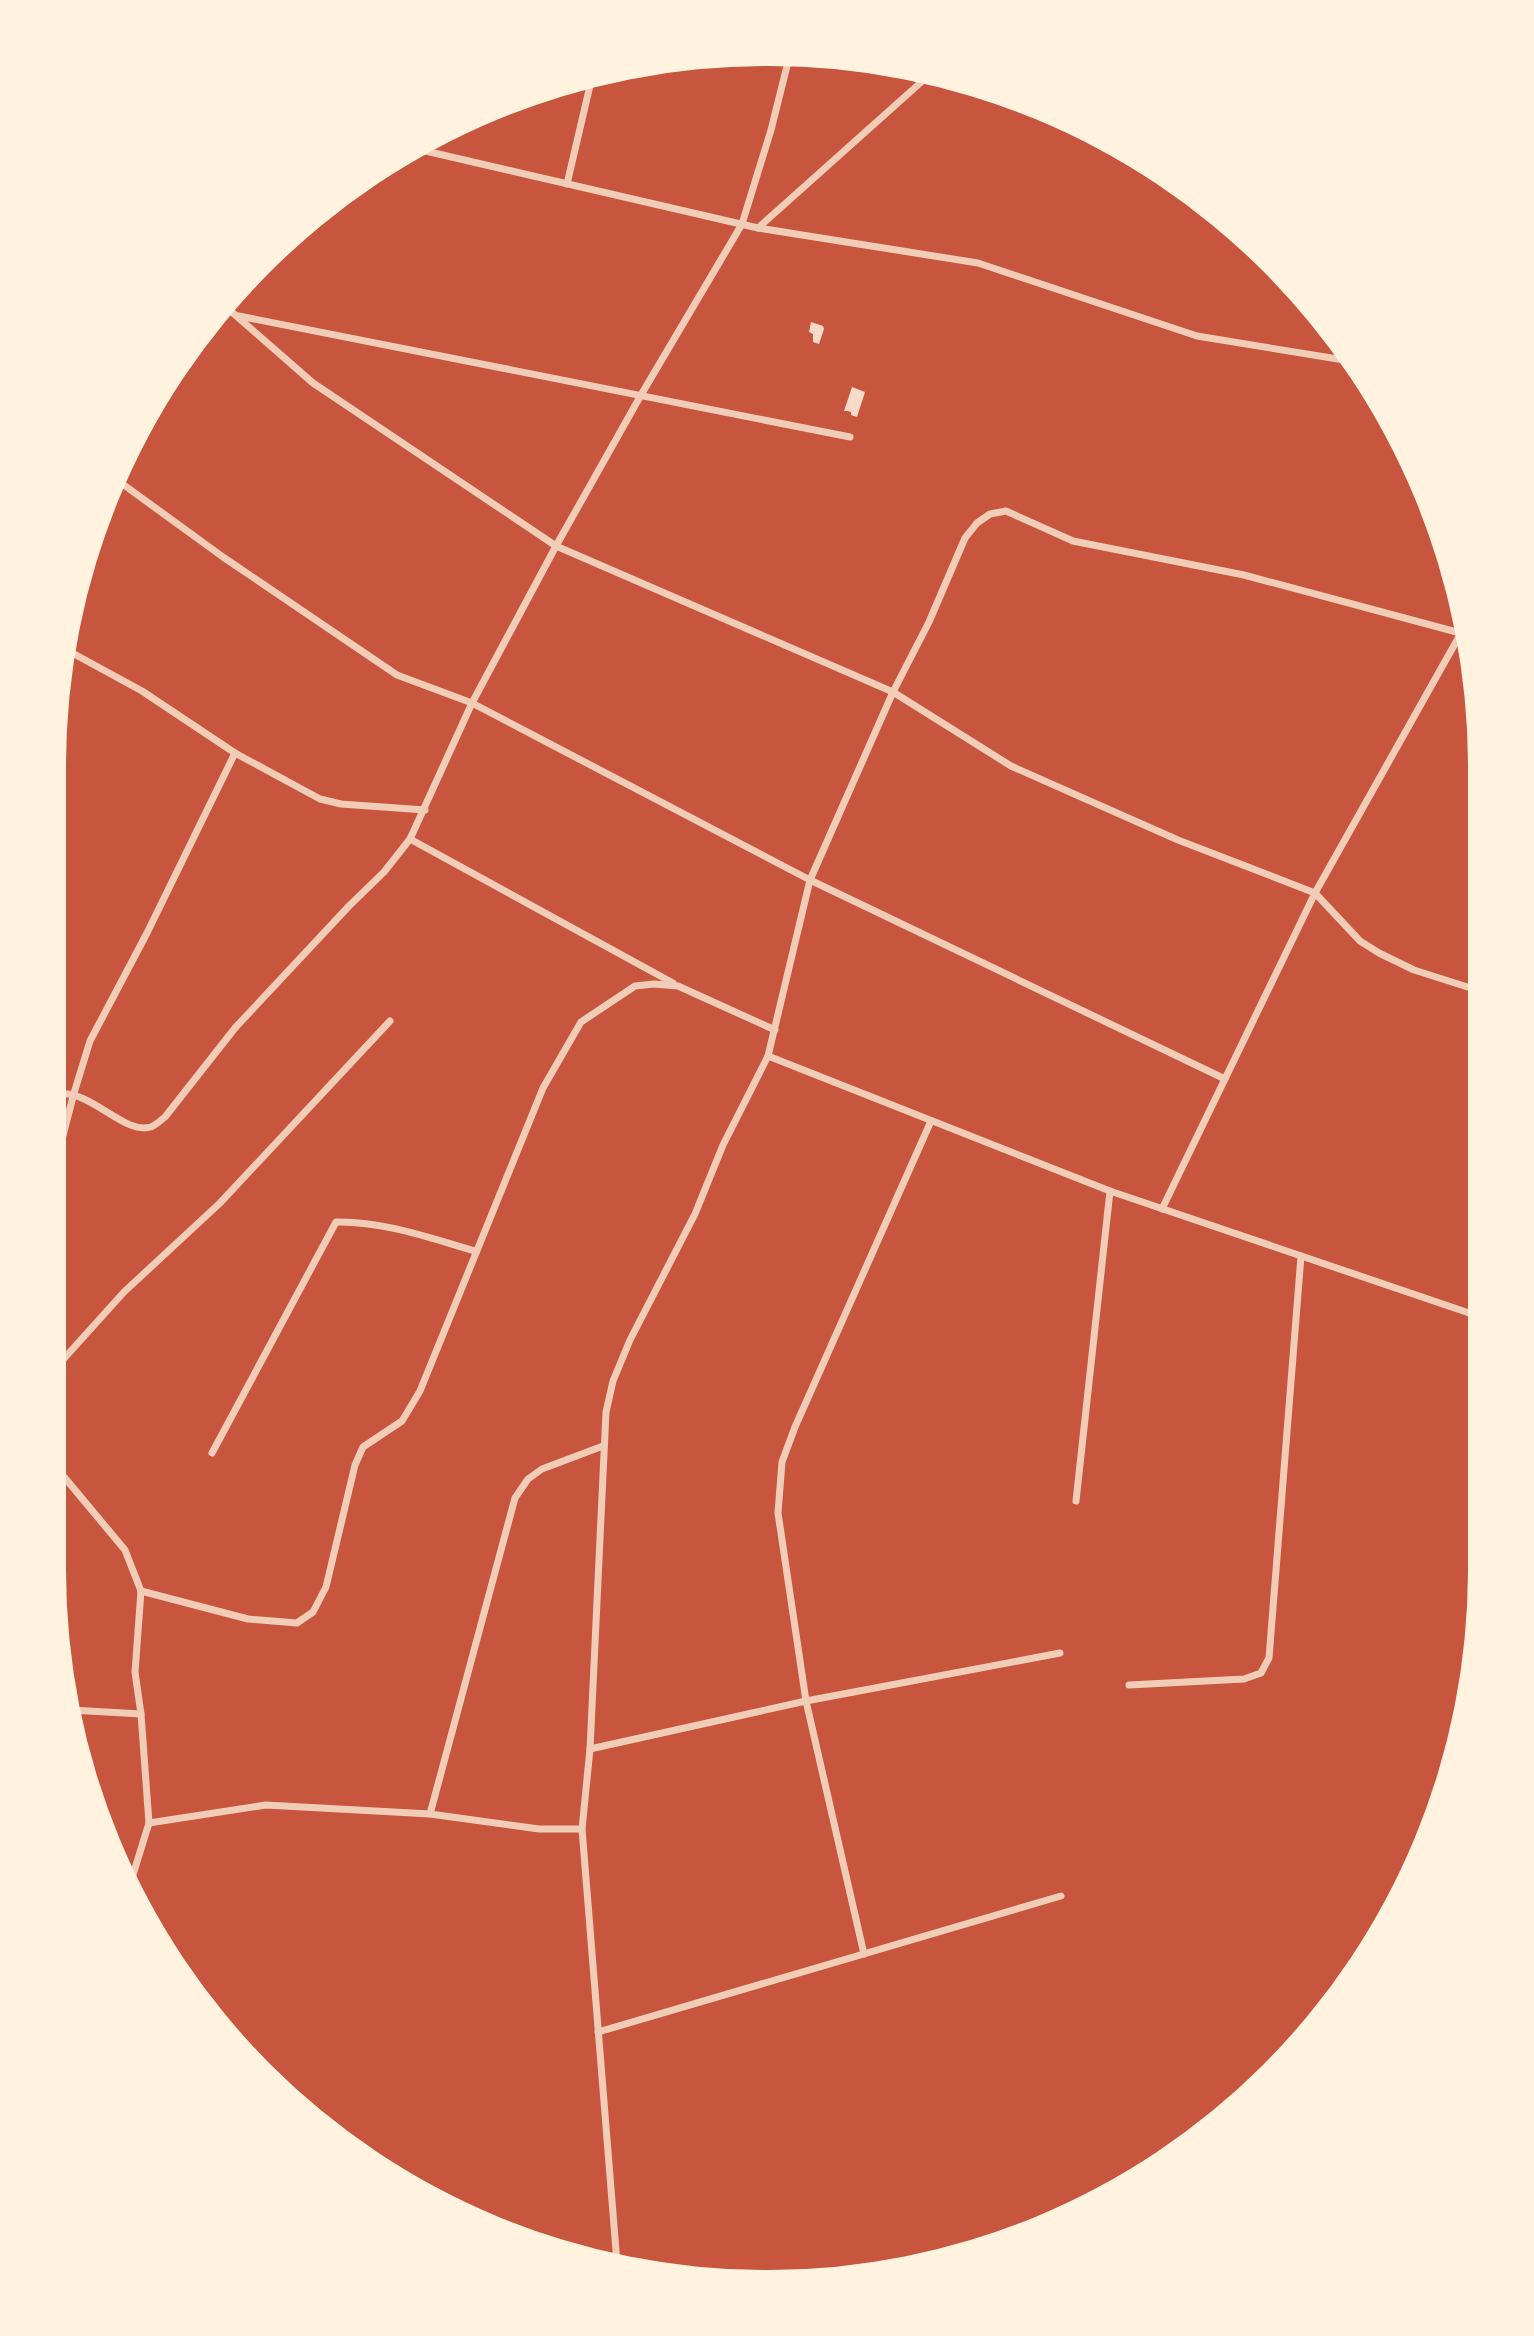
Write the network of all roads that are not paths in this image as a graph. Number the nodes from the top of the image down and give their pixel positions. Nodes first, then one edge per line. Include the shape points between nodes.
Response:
1 (787, 67) edge
2 (920, 84) edge
3 (589, 89) edge
4 (432, 152) edge
5 (567, 184) junction
6 (742, 224) junction
7 (758, 228) junction
8 (234, 312) edge
9 (239, 316) junction
10 (1335, 359) edge
11 (641, 395) junction
12 (850, 437) dead end
13 (126, 486) edge
14 (556, 546) junction
15 (1454, 632) edge
16 (1456, 644) edge
17 (76, 655) edge
18 (893, 692) junction
19 (472, 703) junction
20 (235, 753) junction
21 (425, 810) junction
22 (410, 839) junction
23 (810, 880) junction
24 (1315, 893) junction
25 (678, 986) junction
26 (1468, 987) edge
27 (390, 1021) dead end
28 (775, 1030) junction
29 (768, 1056) junction
30 (1225, 1079) junction
31 (74, 1093) junction
32 (66, 1094) edge
33 (931, 1121) junction
34 (66, 1124) edge
35 (1110, 1191) junction
36 (1162, 1209) junction
37 (475, 1251) junction
38 (1301, 1256) junction
39 (1468, 1313) edge
40 (66, 1356) edge
41 (603, 1446) junction
42 (212, 1453) dead end
43 (66, 1479) edge
44 (1076, 1500) dead end
45 (141, 1591) junction
46 (1059, 1653) dead end
47 (1129, 1685) dead end
48 (806, 1701) junction
49 (81, 1711) edge
50 (141, 1714) junction
51 (590, 1749) junction
52 (430, 1814) junction
53 (149, 1823) junction
54 (582, 1829) junction
55 (135, 1869) edge
56 (1060, 1896) dead end
57 (864, 1954) junction
58 (598, 2032) junction
59 (616, 2253) edge

1 - 6 street
2 - 7 street
3 - 5 street
4 - 5 street
5 - 6 street
6 - 7 street
6 - 11 street
7 - 10 street via 978,263 1197,336
8 - 9 street
9 - 11 street
9 - 14 street via 313,383
11 - 12 street
11 - 14 street
13 - 19 street via 397,675
14 - 18 street
14 - 19 street
15 - 18 street via 1244,575 1073,541 1006,512 989,514 965,538
16 - 24 street
17 - 20 street via 142,691
18 - 23 street
18 - 24 street via 1011,766
19 - 21 street
19 - 23 street
20 - 21 street via 320,799
20 - 31 street via 90,1041
21 - 22 street
22 - 25 street
22 - 31 street via 235,1028 165,1117 151,1127 135,1127
23 - 28 street
23 - 30 street
24 - 26 street via 1360,941 1379,953
24 - 30 street
25 - 28 street
25 - 37 street via 635,986 581,1022 543,1088
27 - 40 street via 220,1203 124,1292
28 - 29 street
29 - 33 street
29 - 41 street via 630,1340 613,1381
30 - 36 street
31 - 32 street
31 - 34 street
33 - 35 street
33 - 48 street via 782,1462 778,1513
35 - 36 street
35 - 44 street
36 - 38 street
37 - 42 street via 392,1228 336,1222
37 - 45 street via 420,1391 402,1421 363,1447 326,1587 313,1612 297,1623 248,1619
38 - 39 street
38 - 47 street via 1269,1658 1261,1673 1244,1679
41 - 51 street
41 - 52 street via 542,1469 515,1498
43 - 45 street via 125,1549
45 - 50 street via 135,1672
46 - 48 street
48 - 51 street
48 - 57 street
49 - 50 street
50 - 53 street
51 - 54 street
52 - 53 street via 266,1805
52 - 54 street via 539,1829
53 - 55 street
54 - 58 street
56 - 57 street
57 - 58 street
58 - 59 street

